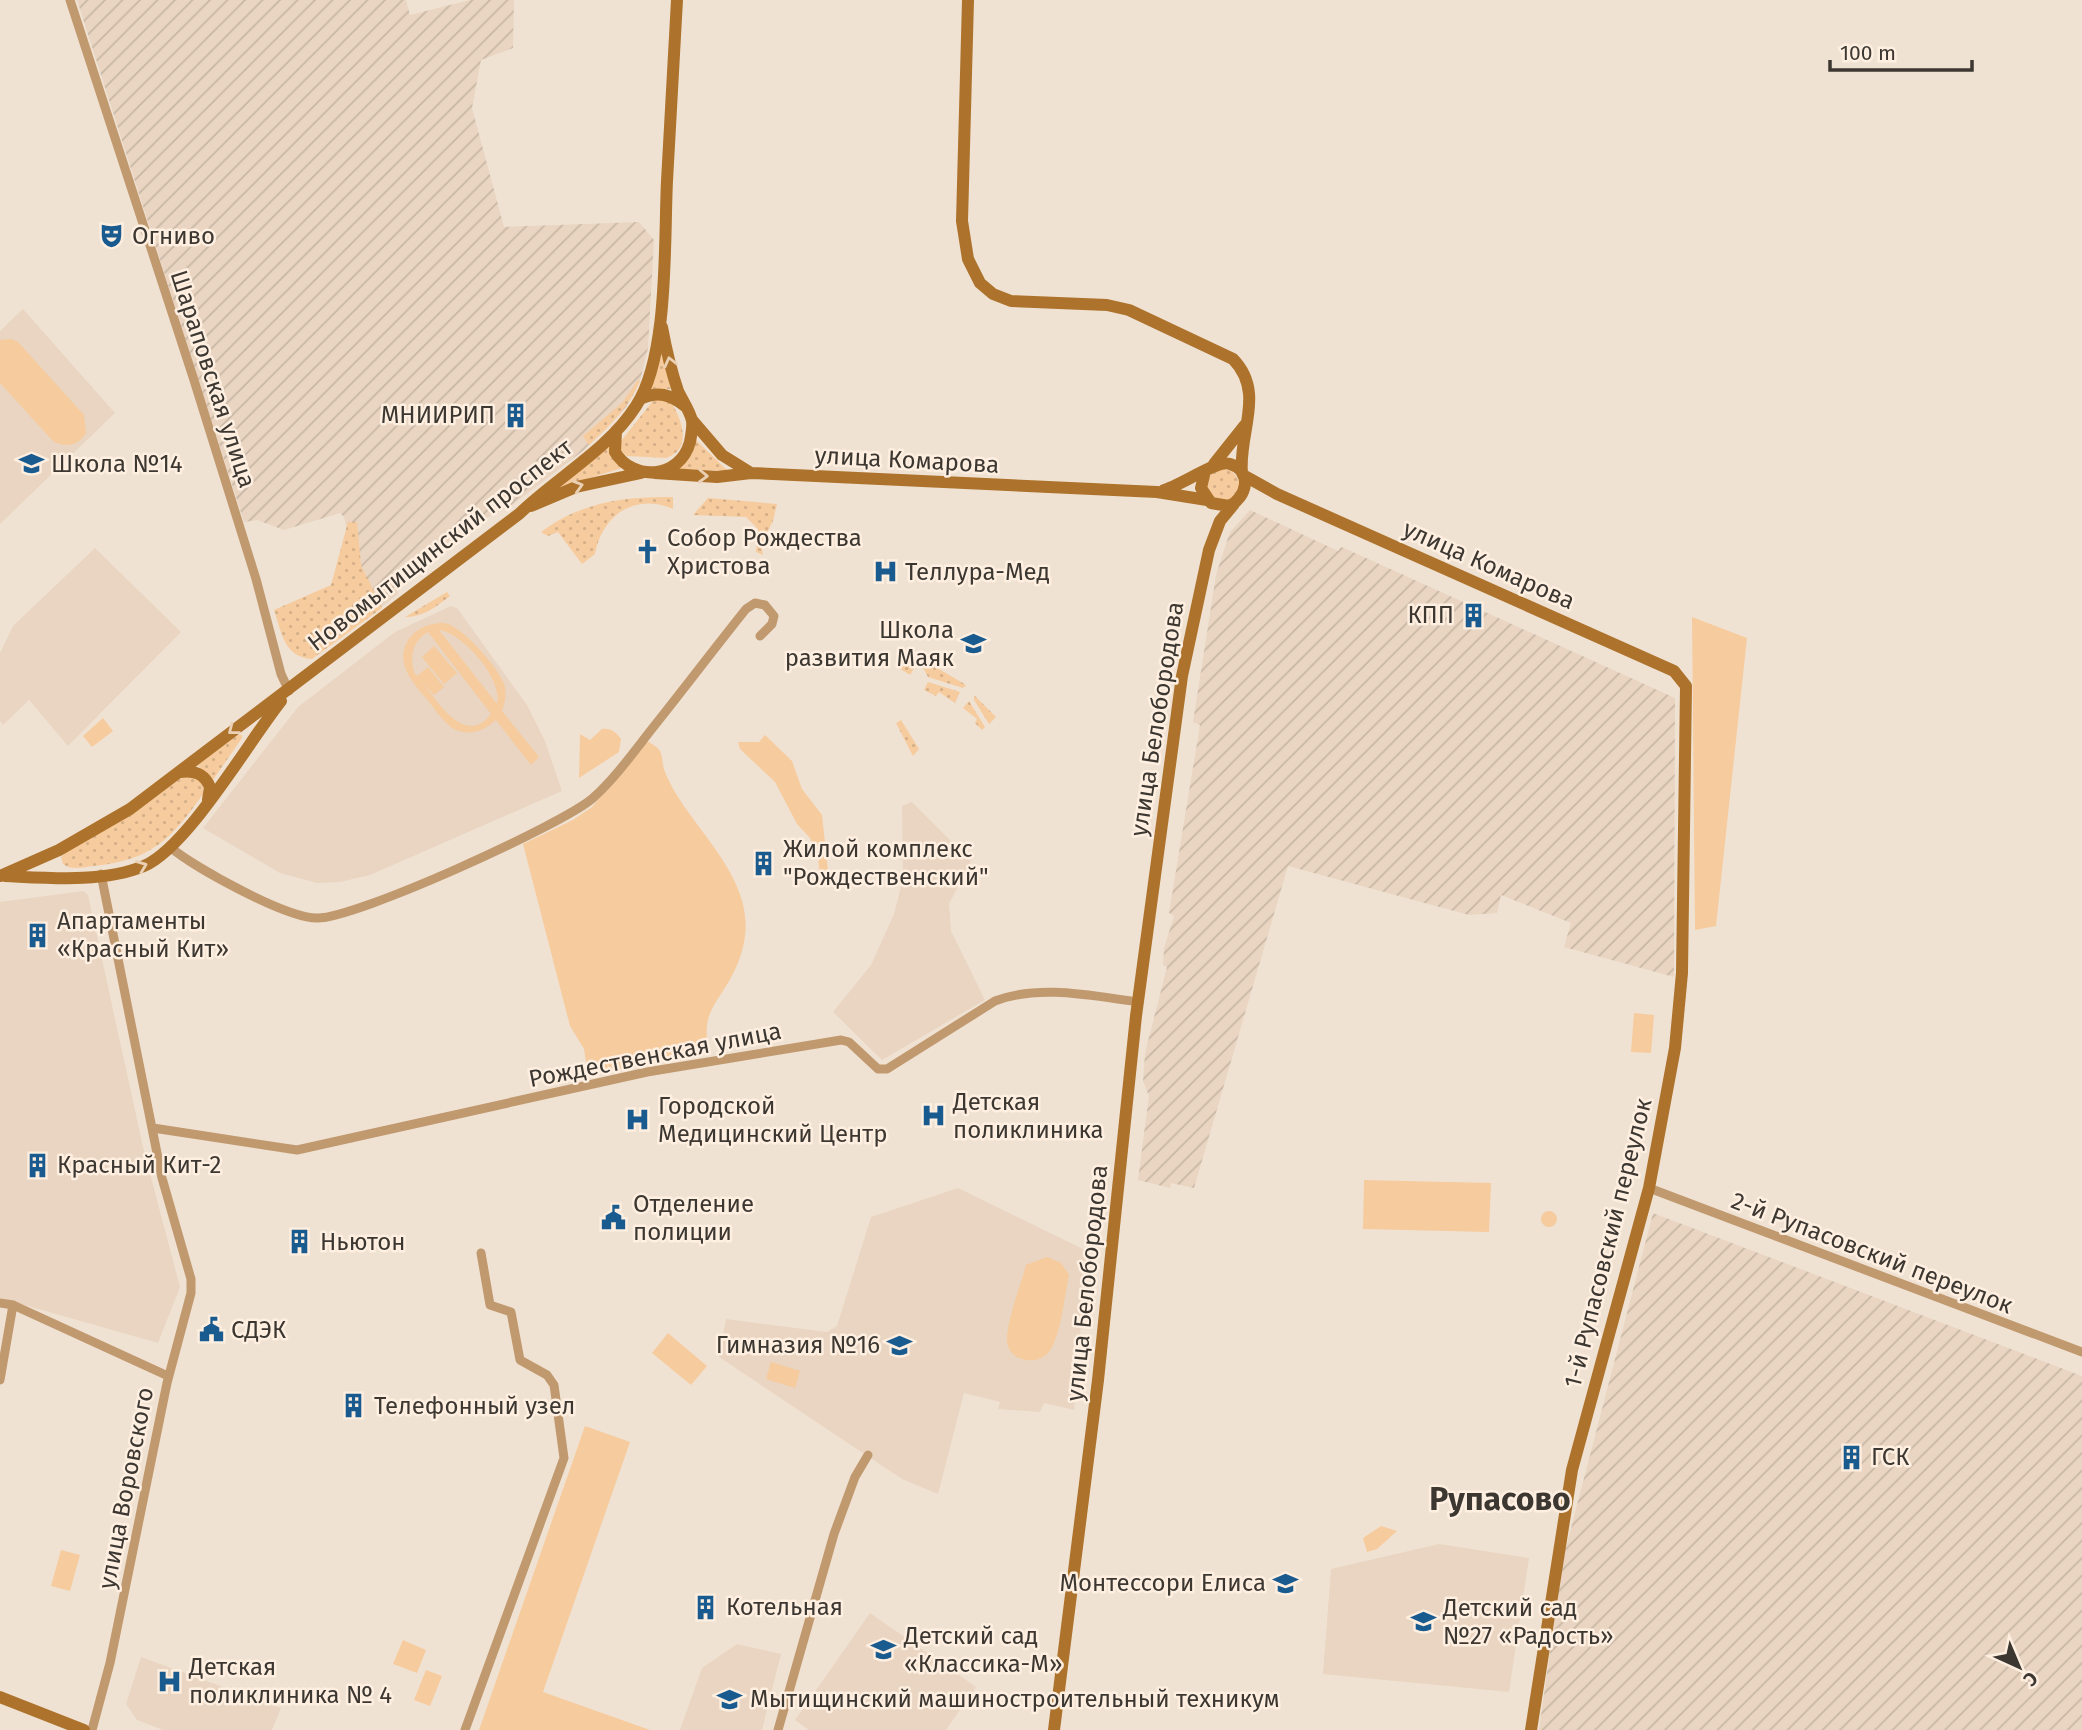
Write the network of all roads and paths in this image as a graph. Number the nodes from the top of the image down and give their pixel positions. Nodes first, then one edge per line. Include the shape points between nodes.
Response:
1 (70, 0) edge
2 (677, 0) edge
3 (968, 0) edge
4 (660, 317) junction
5 (640, 399) junction
6 (685, 406) junction
7 (1249, 419) junction
8 (692, 420) junction
9 (616, 431) junction
10 (1210, 468) junction
11 (641, 473) junction
12 (655, 473) junction
13 (751, 473) junction
14 (1243, 474) junction
15 (1157, 492) junction
16 (1277, 494) junction
17 (1207, 500) junction
18 (1237, 501) junction
19 (520, 513) junction
20 (1209, 550) junction
21 (760, 636) dead end
22 (1682, 678) joint
23 (289, 691) junction
24 (180, 772) junction
25 (208, 800) junction
26 (170, 847) junction
27 (59, 850) junction
28 (102, 874) junction
29 (1, 876) edge
30 (74, 877) junction
31 (1138, 1002) junction
32 (153, 1128) junction
33 (1649, 1188) junction
34 (481, 1253) dead end
35 (0, 1303) edge
36 (13, 1305) junction
37 (2082, 1352) edge
38 (169, 1376) junction
39 (0, 1380) edge
40 (868, 1455) dead end
41 (0, 1697) edge
42 (84, 1730) edge
43 (92, 1730) edge
44 (465, 1730) edge
45 (778, 1730) edge
46 (1054, 1730) edge
47 (1531, 1730) edge

1 - 23 street, Шараповская улица
2 - 4 street, Новомытищинский проспект
3 - 7 street via 962,222 968,259 980,283 1012,301 1129,310 1209,345 1243,371 1250,394
4 - 5 street, Новомытищинский проспект via 650,374
6 -> 4 street
5 - 6 street via 658,394
5 - 9 street, Новомытищинский проспект
6 - 8 street
7 - 10 street
7 - 14 street
8 - 12 street via 685,453 675,464
8 - 13 street via 728,460
9 - 11 street via 615,452 625,465
9 - 19 street, Новомытищинский проспект
10 - 14 street via 1230,463
10 - 15 street, улица Комарова via 1181,485
10 - 17 street via 1201,488
11 - 12 street
19 -> 11 street via 567,489
12 -> 13 street, улица Комарова via 717,477
13 - 15 street, улица Комарова
14 - 16 street, улица Комарова
14 - 18 street via 1245,488
15 - 17 street, улица Комарова
16 - 18 street, улица Комарова via 1259,491
16 - 22 street, улица Комарова
17 - 18 street via 1216,506
17 - 20 street, улица Белобородова
18 - 20 street, улица Белобородова via 1220,521
19 - 23 street, Новомытищинский проспект
20 - 31 street, улица Белобородова via 1182,676
21 - 26 street via 774,616 765,605 755,603 619,770 581,807 452,870 352,911 317,918 290,912 195,866
22 - 33 street, 1-й Рупасовский переулок via 1686,698 1682,990
23 -> 24 street, Новомытищинский проспект
23 - 25 street, Новомытищинский проспект
24 - 25 street via 203,776 210,787
24 - 27 street, Новомытищинский проспект via 130,809
25 - 26 street, Новомытищинский проспект
28 -> 26 street, Новомытищинский проспект via 143,867
27 - 29 street, Новомытищинский проспект
27 - 30 street via 59,868
28 - 30 street, Новомытищинский проспект
28 - 32 street, улица Воровского
29 - 30 street, Новомытищинский проспект
31 - 32 street, Рождественская улица via 1046,993 1012,996 996,1001 887,1069 878,1069 841,1040 670,1067 297,1150
31 - 46 street, улица Белобородова via 1098,1380
32 - 38 street, улица Воровского via 191,1279
33 - 37 street, 2-й Рупасовский переулок
33 - 47 street, 1-й Рупасовский переулок via 1572,1470
34 - 44 street via 490,1305 511,1312 520,1360 547,1375 554,1385 564,1458
35 - 36 street
36 - 38 street
36 - 39 street
38 - 43 street, улица Воровского
40 - 45 street via 834,1534
41 - 42 street

